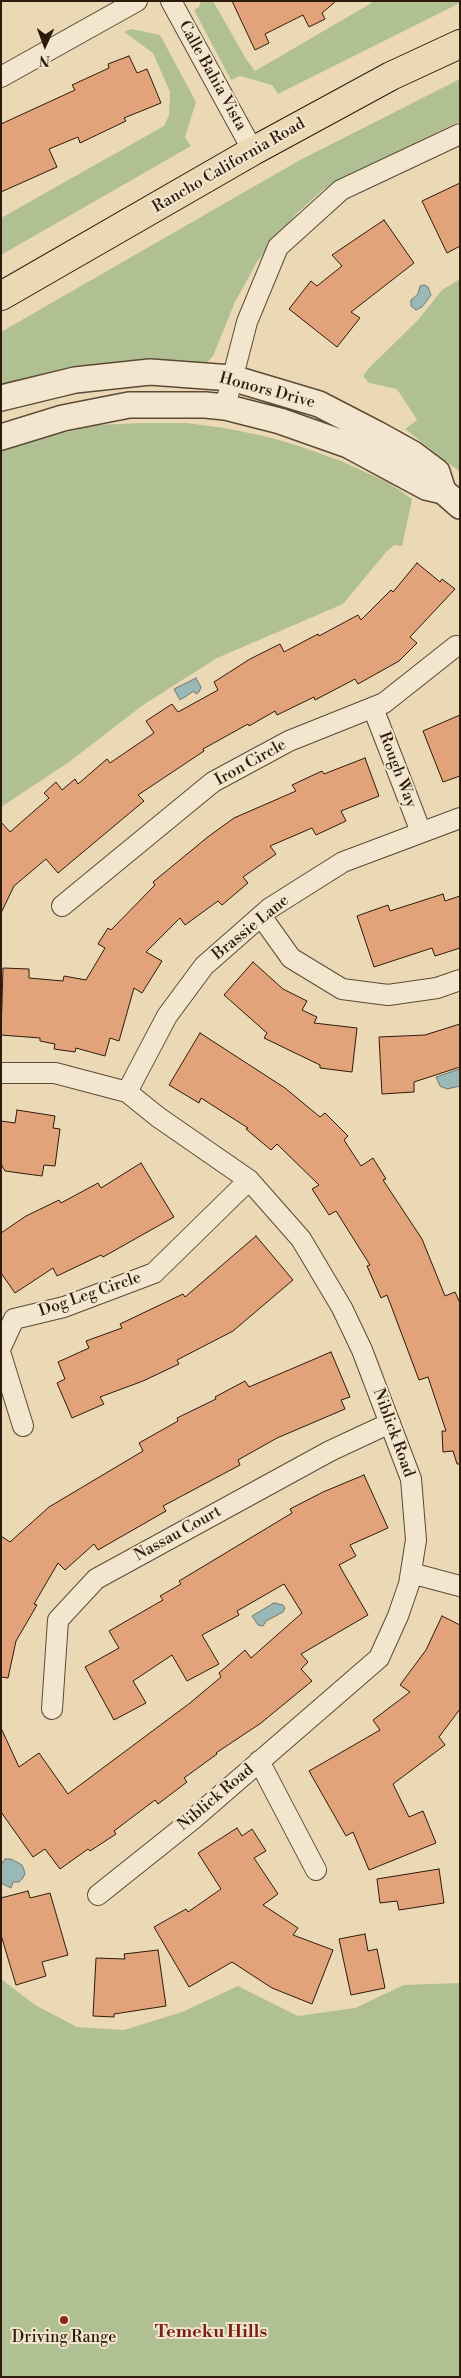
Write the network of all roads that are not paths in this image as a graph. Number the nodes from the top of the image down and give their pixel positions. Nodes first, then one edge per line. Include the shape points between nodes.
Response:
1 (137, 1) edge
2 (171, 1) edge
3 (460, 44) edge
4 (1, 77) edge
5 (460, 134) edge
6 (253, 151) junction
7 (1, 296) edge
8 (232, 378) junction
9 (1, 398) edge
10 (225, 407) junction
11 (1, 437) edge
12 (451, 498) edge
13 (456, 646) dead end
14 (373, 708) junction
15 (460, 818) edge
16 (421, 832) junction
17 (62, 906) dead end
18 (261, 916) junction
19 (460, 980) edge
20 (1, 1073) edge
21 (127, 1092) junction
22 (249, 1180) junction
23 (1, 1347) edge
24 (1, 1354) edge
25 (390, 1423) junction
26 (23, 1426) dead end
27 (411, 1573) junction
28 (460, 1586) edge
29 (52, 1709) dead end
30 (259, 1762) junction
31 (316, 1870) dead end
32 (98, 1895) dead end

1 - 4 street
2 - 6 street, Calle Bahia Vista
3 - 6 main road, Rancho California Road via 391,76
5 - 8 street via 341,190 278,247 247,322
6 - 7 main road, Rancho California Road
8 - 9 street, Honors Drive via 150,372 75,380
8 - 10 street
8 - 12 street, Honors Drive via 319,404 377,434 437,472
10 - 11 street, Honors Drive via 129,405 63,418
10 - 12 street, Honors Drive via 280,421 348,445
13 - 14 street, Iron Circle via 384,703
14 - 16 street, Rough Way
14 - 17 street, Iron Circle via 289,741 213,782
15 - 16 street, Brassie Lane
16 - 18 street, Brassie Lane via 343,862
18 - 19 street via 291,958 342,989 388,995 437,988
18 - 21 street, Brassie Lane via 204,966 167,1016
20 - 21 street, Niblick Road via 55,1073
21 - 22 street, Niblick Road via 158,1118
22 - 23 street, Dog Leg Circle via 154,1273 64,1307 14,1319
22 - 25 street, Niblick Road via 301,1239 342,1308
24 - 26 street
25 - 27 street, Niblick Road via 411,1479 416,1540
25 - 29 street, Nassau Court via 330,1451 96,1579 58,1620
27 - 28 street
27 - 30 street, Niblick Road via 398,1616 379,1658
30 - 31 street
30 - 32 street, Niblick Road

